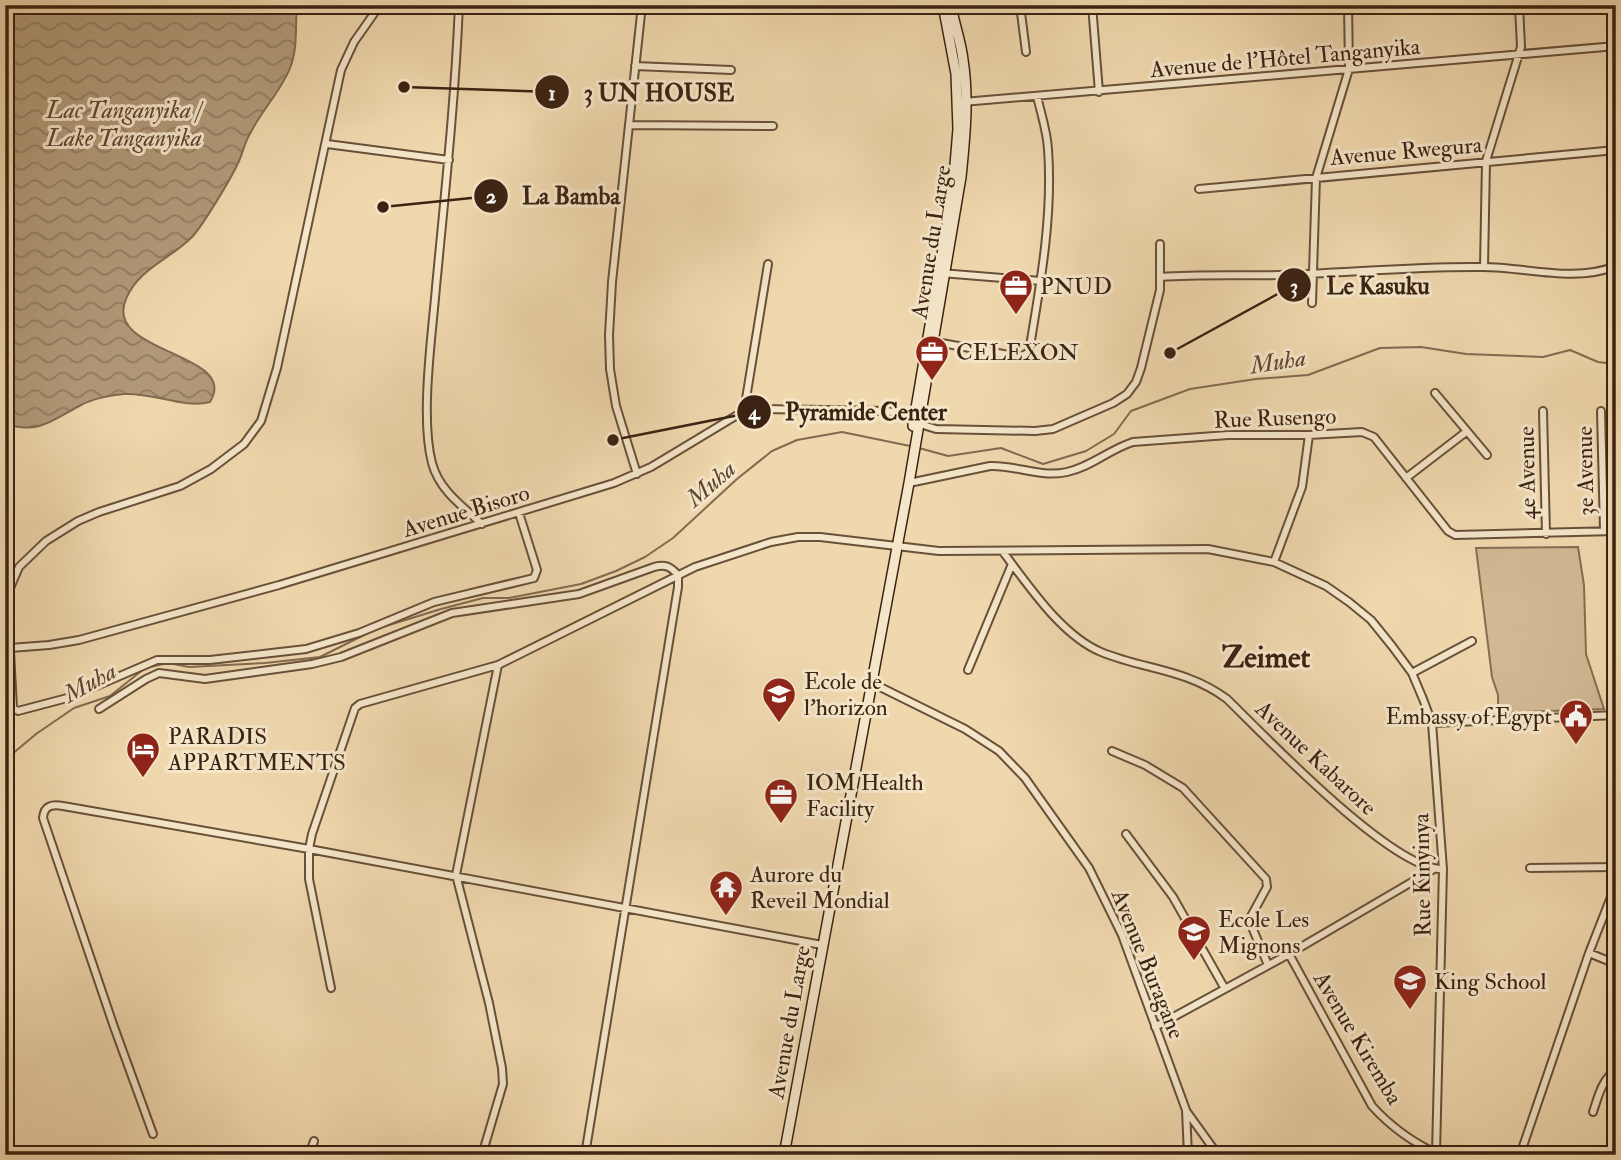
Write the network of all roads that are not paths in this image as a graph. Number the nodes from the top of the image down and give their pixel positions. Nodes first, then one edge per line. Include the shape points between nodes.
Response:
1 (380, 5) edge
2 (459, 5) edge
3 (642, 5) edge
4 (943, 5) edge
5 (951, 5) edge
6 (1020, 5) edge
7 (1092, 5) edge
8 (1348, 5) edge
9 (1519, 5) edge
10 (1616, 46) edge
11 (1026, 52) dead end
12 (1519, 55) junction
13 (635, 66) junction
14 (1349, 69) junction
15 (731, 70) dead end
16 (1099, 92) junction
17 (1037, 96) junction
18 (962, 102) junction
19 (629, 125) junction
20 (773, 126) dead end
21 (327, 144) junction
22 (1616, 149) edge
23 (449, 160) junction
24 (1486, 161) junction
25 (1316, 178) junction
26 (1199, 189) dead end
27 (1160, 244) dead end
28 (768, 264) dead end
29 (1616, 266) edge
30 (1484, 267) junction
31 (943, 273) junction
32 (1313, 273) junction
33 (1161, 277) junction
34 (1041, 281) junction
35 (1312, 303) dead end
36 (931, 341) junction
37 (1435, 393) dead end
38 (744, 411) junction
39 (1543, 411) dead end
40 (1601, 411) dead end
41 (917, 422) junction
42 (1466, 432) junction
43 (1309, 435) junction
44 (1487, 455) dead end
45 (911, 457) junction
46 (637, 474) junction
47 (1406, 478) junction
48 (909, 483) junction
49 (519, 513) junction
50 (482, 524) junction
51 (900, 525) junction
52 (1604, 531) junction
53 (1616, 531) edge
54 (1546, 534) junction
55 (896, 546) junction
56 (1003, 552) junction
57 (1273, 562) junction
58 (1012, 564) junction
59 (678, 575) junction
60 (1472, 641) dead end
61 (10, 648) junction
62 (498, 665) junction
63 (968, 670) dead end
64 (1412, 673) junction
65 (872, 683) junction
66 (100, 709) dead end
67 (1616, 715) edge
68 (1432, 723) junction
69 (1112, 751) dead end
70 (1126, 834) dead end
71 (309, 849) junction
72 (1616, 867) edge
73 (1530, 868) dead end
74 (1434, 869) junction
75 (1443, 869) junction
76 (456, 875) junction
77 (1616, 884) edge
78 (625, 907) junction
79 (822, 945) junction
80 (1589, 953) junction
81 (1289, 954) junction
82 (1616, 964) edge
83 (1268, 965) junction
84 (331, 988) dead end
85 (1225, 989) junction
86 (1154, 1027) junction
87 (1616, 1070) edge
88 (1186, 1110) junction
89 (1593, 1112) dead end
90 (153, 1135) dead end
91 (314, 1141) dead end
92 (1438, 1154) edge
93 (309, 1155) edge
94 (482, 1155) edge
95 (585, 1155) edge
96 (784, 1155) edge
97 (1188, 1155) edge
98 (1218, 1155) edge
99 (1520, 1155) edge

1 - 21 street via 341,70
2 - 23 street
3 - 13 street
4 - 18 main road, Avenue du Large
5 - 18 main road, Avenue du Large via 963,58
6 - 11 street
7 - 16 street
8 - 14 street
9 - 12 street
10 - 12 street, Avenue de l'Hôtel Tanganyika
12 - 14 street, Avenue de l'Hôtel Tanganyika
12 - 24 street
13 - 15 street
13 - 19 street
14 - 16 street, Avenue de l'Hôtel Tanganyika
14 - 25 street
16 - 17 street, Avenue de l'Hôtel Tanganyika
17 - 18 street, Avenue de l'Hôtel Tanganyika
17 - 34 street via 1049,157
18 - 31 main road, Avenue du Large via 961,177
19 - 20 street
19 - 46 street via 609,335 616,406
21 - 23 street
21 - 61 street via 277,368 256,429 236,452 190,481 89,516 41,545 19,567 8,589
22 - 24 street, Avenue Rwegura
23 - 50 street via 428,391 430,452 448,494
24 - 25 street, Avenue Rwegura
24 - 30 street
25 - 26 street, Avenue Rwegura
25 - 32 street
27 - 33 street, Avenue Bisoro
28 - 38 street
29 - 30 street via 1552,273
30 - 32 street
31 - 34 street
31 - 36 main road, Avenue du Large
32 - 33 street
32 - 35 street
33 - 41 street, Avenue Bisoro via 1136,382 1113,403 1035,431 936,429
34 - 36 street via 1026,356
36 - 41 main road, Avenue du Large
37 - 42 street
38 - 41 street, Avenue Bisoro via 887,411
38 - 46 street, Avenue Bisoro
39 - 54 street, 4e Avenue
40 - 52 street, 3e Avenue
41 - 45 main road, Avenue du Large
42 - 44 street
42 - 47 street
43 - 47 street, Rue Rusengo via 1368,433
43 - 48 street, Rue Rusengo via 1133,442 1069,472 990,466
43 - 57 street via 1302,487
45 - 48 main road, Avenue du Large
45 - 51 main road, Avenue du Large
46 - 49 street, Avenue Bisoro
47 - 54 street, Rue Rusengo via 1455,535
48 - 51 main road, Avenue du Large
49 - 50 street, Avenue Bisoro
49 - 61 street via 537,570 534,578 434,602 319,646 210,660 157,660 71,697 18,711 12,705
50 - 61 street, Avenue Bisoro via 79,640
51 - 55 main road, Avenue du Large
52 - 53 street, Rue Rusengo
52 - 54 street, Rue Rusengo
55 - 56 street, Rue Kinyinya
55 - 59 street, Rue Kinyinya via 798,537 713,560
55 - 65 main road, Avenue du Large
56 - 57 street, Rue Kinyinya via 1208,549
56 - 58 street, Avenue Kabarore
57 - 64 street, Rue Kinyinya via 1314,579 1349,602 1371,620
58 - 63 street
58 - 74 street, Avenue Kabarore via 1083,643 1209,686 1357,823 1392,848
59 - 62 street, Rue Kinyinya
59 - 66 street via 660,565 579,594 452,613 312,664 205,678 159,673
59 - 78 street
60 - 64 street
62 - 71 street, Rue Kinyinya via 356,706
62 - 76 street
64 - 68 street, Rue Kinyinya
65 - 79 main road, Avenue du Large
65 - 86 street, Avenue Buragane via 965,729 999,751 1025,778 1088,868 1122,935
67 - 68 street
68 - 75 street, Rue Kinyinya
69 - 83 street via 1183,788 1266,879 1267,887 1249,920
70 - 85 street via 1173,897
71 - 76 street
71 - 84 street via 309,879
71 - 90 street via 63,806 50,805 43,813
72 - 73 street
74 - 75 street, Avenue Kabarore
74 - 81 street
75 - 92 street, Rue Kinyinya
76 - 78 street
76 - 94 street via 502,1068 503,1084
77 - 80 street
78 - 79 street
78 - 95 street
79 - 96 main road, Avenue du Large
80 - 82 street
80 - 99 street
81 - 83 street
81 - 92 street, Avenue Kiremba via 1372,1106 1407,1138
83 - 85 street
85 - 86 street
86 - 88 street, Avenue Buragane
87 - 89 street via 1608,1077
88 - 97 street, Avenue Buragane
88 - 98 street
91 - 93 street

